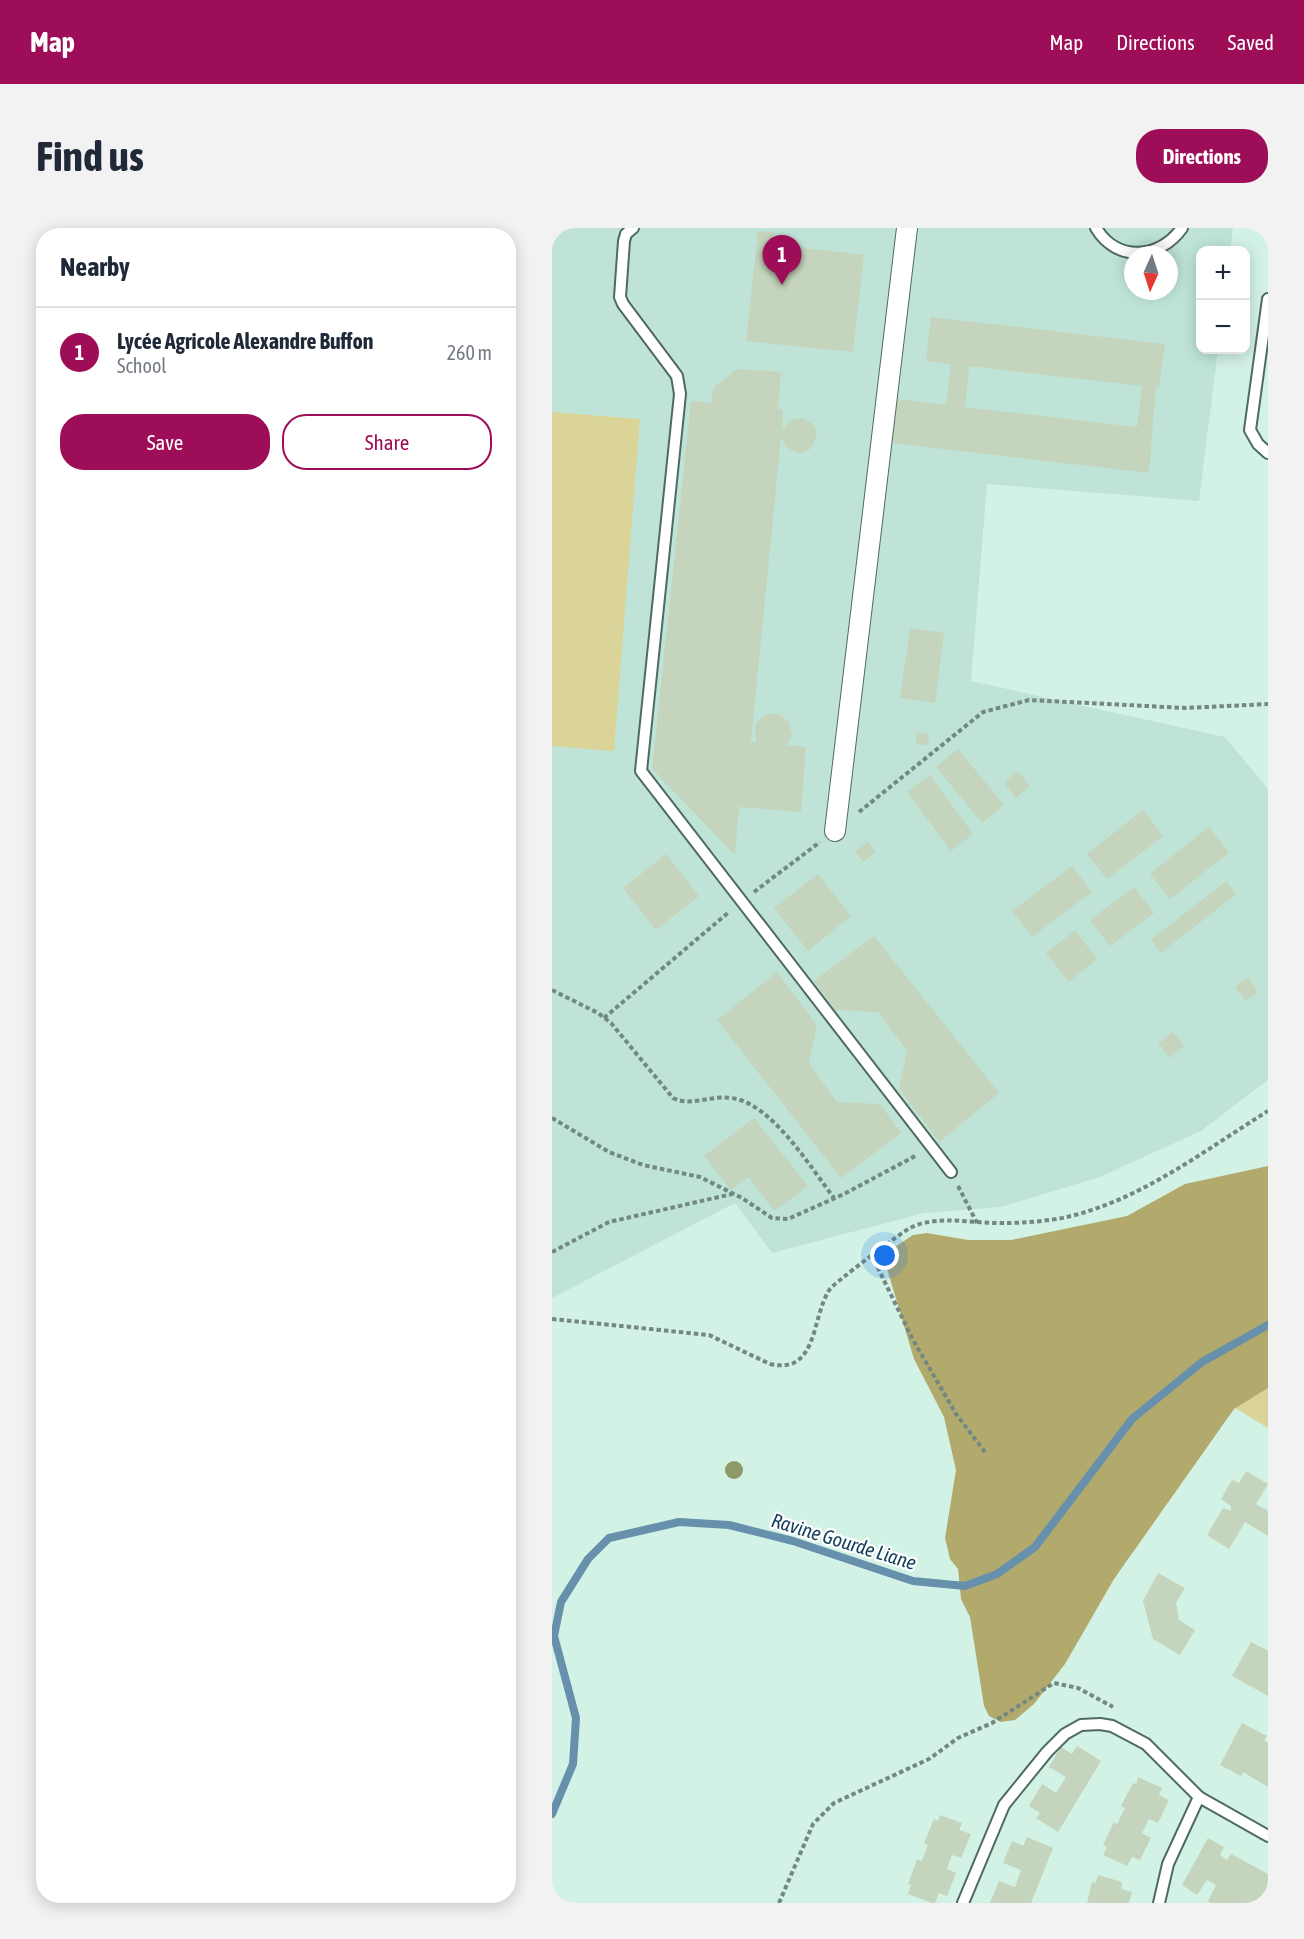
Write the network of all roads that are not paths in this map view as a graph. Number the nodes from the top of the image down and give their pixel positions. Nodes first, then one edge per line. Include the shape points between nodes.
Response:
1 (633, 228) edge
2 (907, 228) edge
3 (1096, 228) edge
4 (1182, 228) edge
5 (1268, 298) edge
6 (1268, 453) edge
7 (835, 831) road end
8 (951, 1172) road end
9 (1199, 1797) junction
10 (1268, 1836) edge
11 (963, 1903) edge
12 (1159, 1903) edge

1 - 8 lane via 624,242 620,297 676,376 680,394 641,771
2 - 7 street
3 - 4 lane via 1114,247 1144,254 1160,249
5 - 6 lane via 1250,430
9 - 10 lane
9 - 11 lane via 1146,1744 1112,1726 1081,1725 1047,1752 1004,1805
9 - 12 lane via 1168,1864

